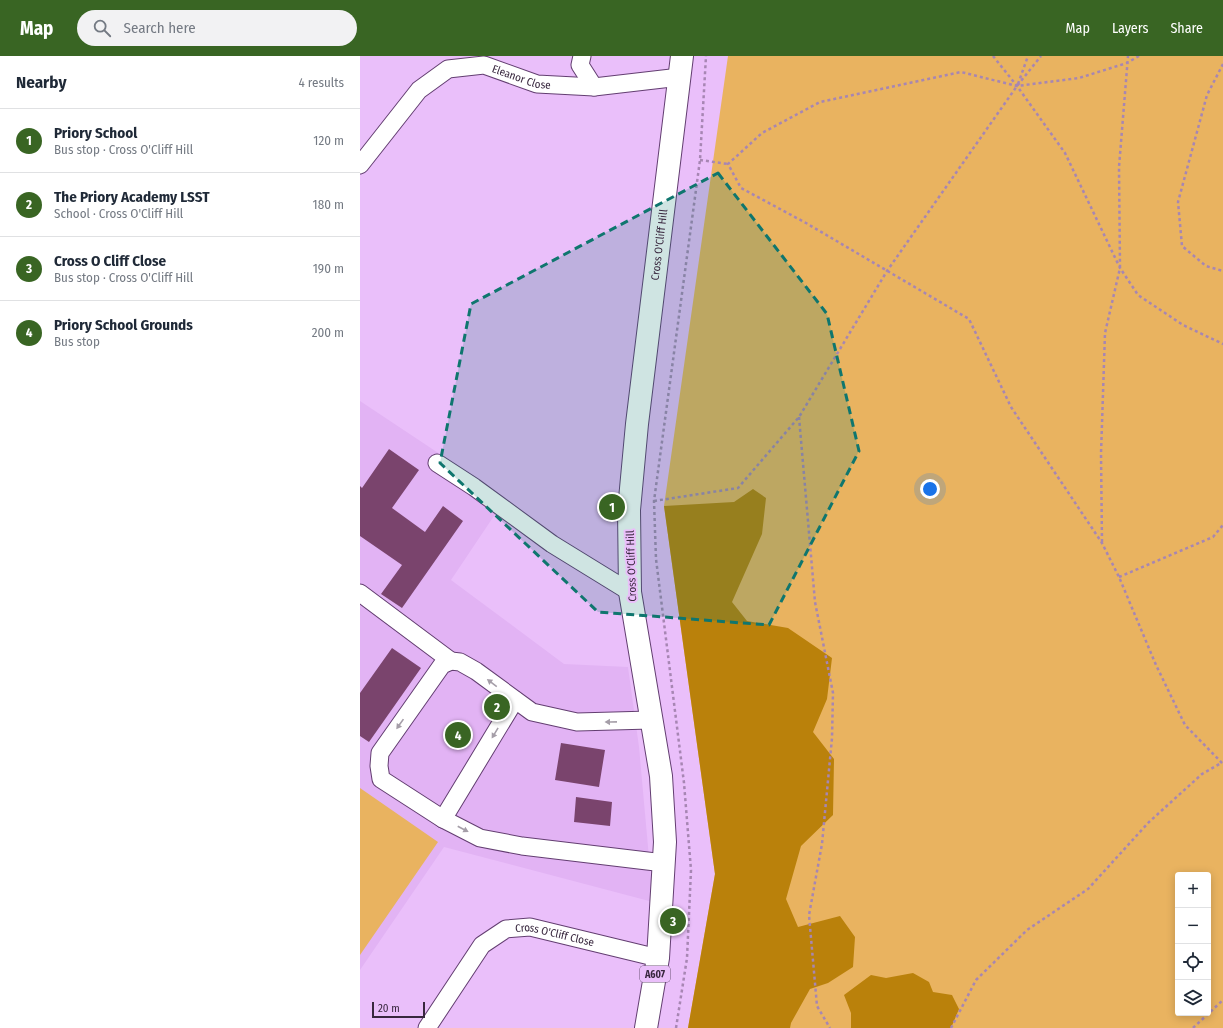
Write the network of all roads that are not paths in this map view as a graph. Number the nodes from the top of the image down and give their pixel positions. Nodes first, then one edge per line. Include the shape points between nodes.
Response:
1 (582, 56) edge
2 (681, 66) edge
3 (594, 87) junction
4 (360, 165) edge
5 (437, 462) dead end
6 (630, 592) junction
7 (360, 593) edge
8 (451, 661) junction
9 (515, 700) junction
10 (650, 720) junction
11 (443, 819) junction
12 (664, 863) junction
13 (658, 958) junction
14 (427, 1028) edge
15 (646, 1028) edge

1 - 3 street via 580,66
2 - 3 street, Eleanor Close
2 - 6 main road, Cross O'Cliff Hill / A607 via 637,424 629,510
3 - 4 street, Eleanor Close via 536,84 484,65 448,69 419,90
5 - 6 street via 552,544
6 - 10 main road, Cross O'Cliff Hill / A607
7 - 8 street
9 -> 8 street via 476,671 460,662
8 -> 11 street via 442,665 380,753 379,766 381,779
10 -> 9 street via 577,722 532,712
9 -> 11 street
10 - 12 main road, Cross O'Cliff Hill / A607 via 661,776
11 -> 12 street via 480,838 522,846
12 - 13 main road, Cross O'Cliff Hill / A607
13 - 14 street, Cross O'Cliff Close via 530,928 506,929 482,945
13 - 15 main road, Cross O'Cliff Hill / A607

